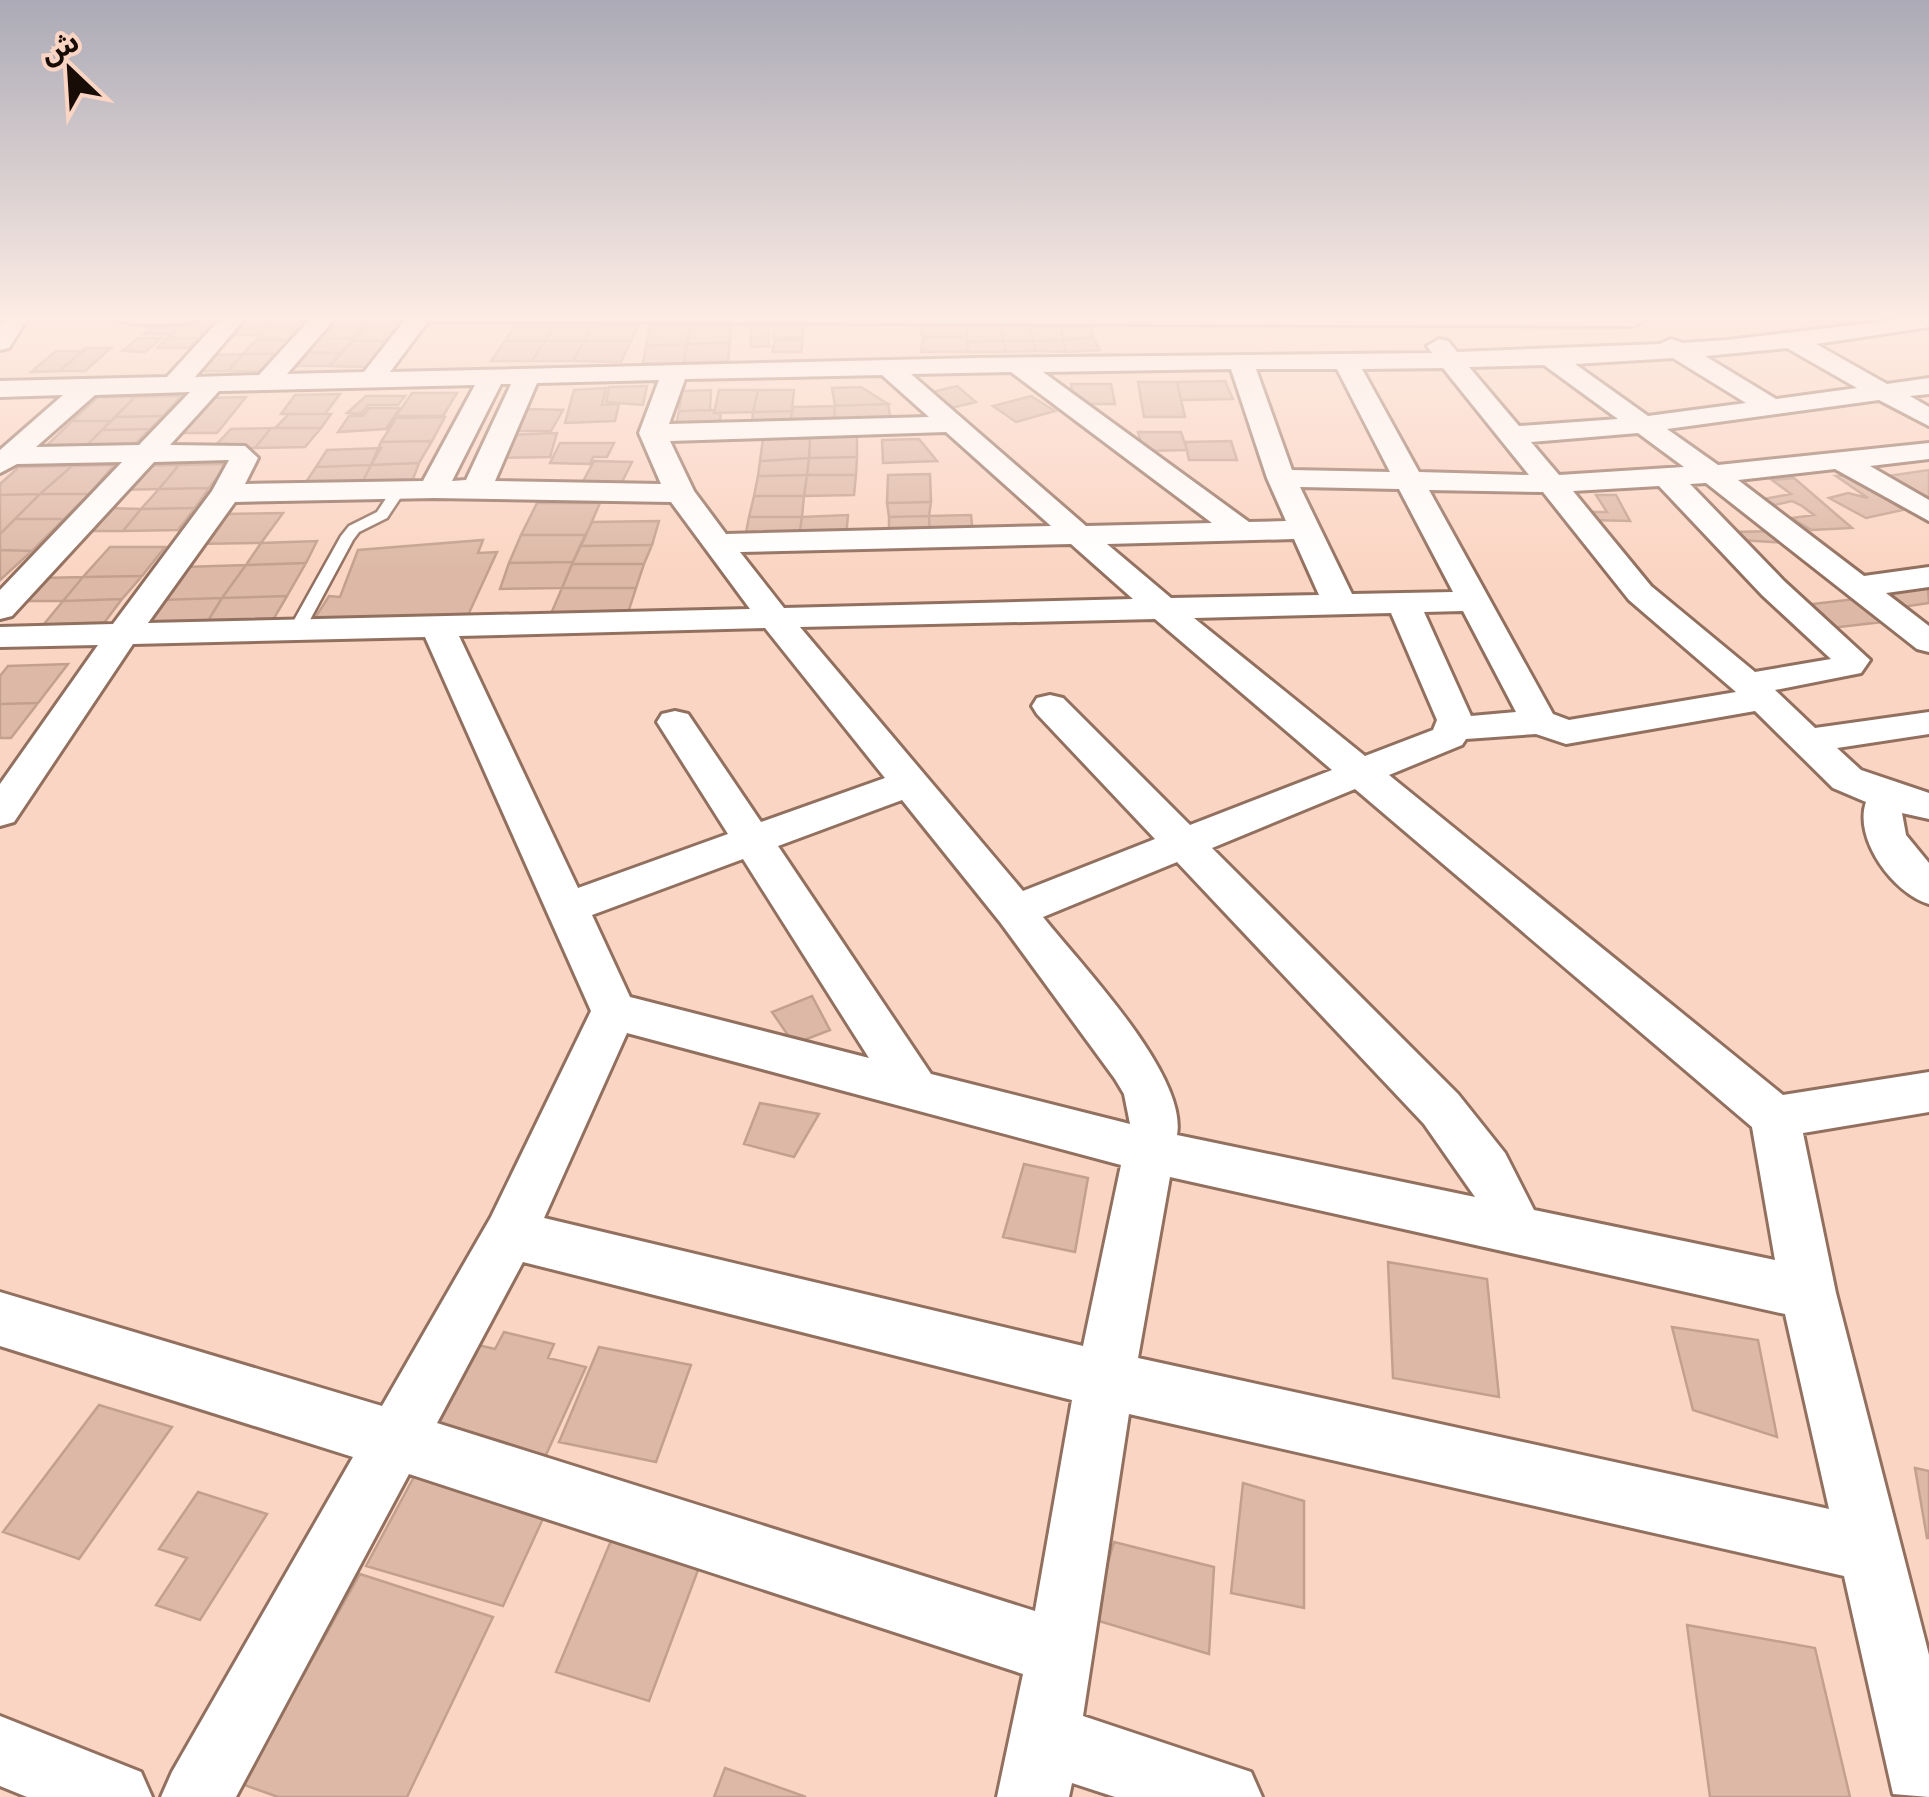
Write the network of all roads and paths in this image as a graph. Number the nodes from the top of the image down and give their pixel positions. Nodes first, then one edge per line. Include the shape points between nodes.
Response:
1 (75, 400) edge
2 (196, 400) edge
3 (472, 400) edge
4 (516, 400) edge
5 (665, 400) edge
6 (925, 400) edge
7 (1065, 400) edge
8 (1254, 400) edge
9 (1365, 400) edge
10 (1484, 400) edge
11 (1607, 400) edge
12 (1760, 400) edge
13 (1830, 400) edge
14 (1899, 400) edge
15 (1773, 408) junction
16 (1929, 418) edge
17 (952, 424) junction
18 (1639, 424) junction
19 (653, 433) junction
20 (1512, 436) junction
21 (1929, 451) edge
22 (142, 455) junction
23 (1841, 460) junction
24 (5, 461) edge
25 (1712, 474) junction
26 (1666, 476) junction
27 (1280, 478) junction
28 (1408, 482) junction
29 (1552, 484) junction
30 (477, 489) junction
31 (433, 490) junction
32 (398, 492) junction
33 (680, 493) junction
34 (226, 494) junction
35 (1929, 512) edge
36 (1305, 530) junction
37 (1242, 531) junction
38 (1078, 535) junction
39 (718, 544) junction
40 (1929, 577) edge
41 (1858, 587) junction
42 (1471, 600) junction
43 (1403, 602) junction
44 (1340, 604) junction
45 (1162, 608) junction
46 (0, 609) edge
47 (772, 615) junction
48 (438, 628) junction
49 (296, 631) junction
50 (123, 634) junction
51 (0, 637) edge
52 (1929, 642) edge
53 (1756, 691) junction
54 (1050, 706) dead end
55 (676, 722) dead end
56 (1539, 722) junction
57 (1929, 723) edge
58 (1453, 729) junction
59 (1806, 741) junction
60 (1359, 771) junction
61 (910, 784) junction
62 (1888, 796) junction
63 (1929, 806) edge
64 (0, 813) edge
65 (752, 841) junction
66 (1181, 841) junction
67 (1929, 889) edge
68 (568, 908) junction
69 (1015, 911) junction
70 (614, 1011) junction
71 (915, 1090) junction
72 (1929, 1092) edge
73 (1775, 1117) junction
74 (1150, 1151) junction
75 (1517, 1230) junction
76 (510, 1234) junction
77 (1808, 1292) junction
78 (0, 1319) edge
79 (1105, 1380) junction
80 (396, 1440) junction
81 (1870, 1550) junction
82 (1061, 1652) junction
83 (0, 1751) edge
84 (1038, 1768) edge
85 (1929, 1794) edge
86 (116, 1797) edge
87 (197, 1797) edge
88 (1226, 1797) edge

1 - 24 street
2 - 22 street
3 - 31 street
4 - 30 street
5 - 19 street
6 - 17 street
7 - 37 street
8 - 27 street
9 - 28 street
10 - 20 street
11 - 18 street
12 - 15 street
13 - 15 street
14 - 16 street
15 - 18 street
17 - 19 street
17 - 38 street
18 - 20 street
18 - 25 street
19 - 33 street
20 - 29 street
21 - 23 street
22 - 24 street
22 - 34 street via 242,455
22 - 46 street
23 - 25 street
23 - 35 street
25 - 26 street
25 - 41 street
26 - 29 street
26 - 53 street via 1853,660
27 - 28 street
27 - 36 street
28 - 29 street
28 - 42 street
29 - 53 street via 1640,594
30 - 31 street
30 - 33 street
31 - 32 street
32 - 34 street
32 - 49 lane via 382,516 346,539
33 - 39 street
34 - 50 street
36 - 37 street
36 - 44 street
37 - 38 street
38 - 39 street
38 - 45 street
39 - 47 street
40 - 41 street
41 - 52 street
42 - 43 street
42 - 56 street
43 - 44 street
43 - 58 street via 1455,720
44 - 45 street
45 - 47 street
45 - 60 street
47 - 48 street
47 - 61 street
48 - 49 street
48 - 68 street
49 - 50 street
50 - 51 street
50 - 64 street
53 - 56 street via 1566,732
53 - 59 street
54 - 66 street
55 - 65 street
56 - 58 street
57 - 59 street
58 - 60 street via 1449,737
59 - 62 street via 1847,778
60 - 66 street
60 - 73 street
61 - 65 street
61 - 69 street
62 - 63 street
62 - 67 street via 1881,810 1884,832
65 - 68 street
65 - 71 street
66 - 69 street
66 - 75 street via 1441,1109 1487,1169
68 - 70 street
69 - 74 street via 1147,1088 1156,1116
70 - 71 street
70 - 76 street
71 - 74 street
72 - 73 street
73 - 77 street
74 - 75 street
74 - 79 street
75 - 77 street
76 - 79 street
76 - 80 street
77 - 81 street
78 - 80 street
79 - 81 street
79 - 82 street
80 - 82 street
80 - 87 street
81 - 85 street
82 - 84 street
83 - 86 street
84 - 88 street

